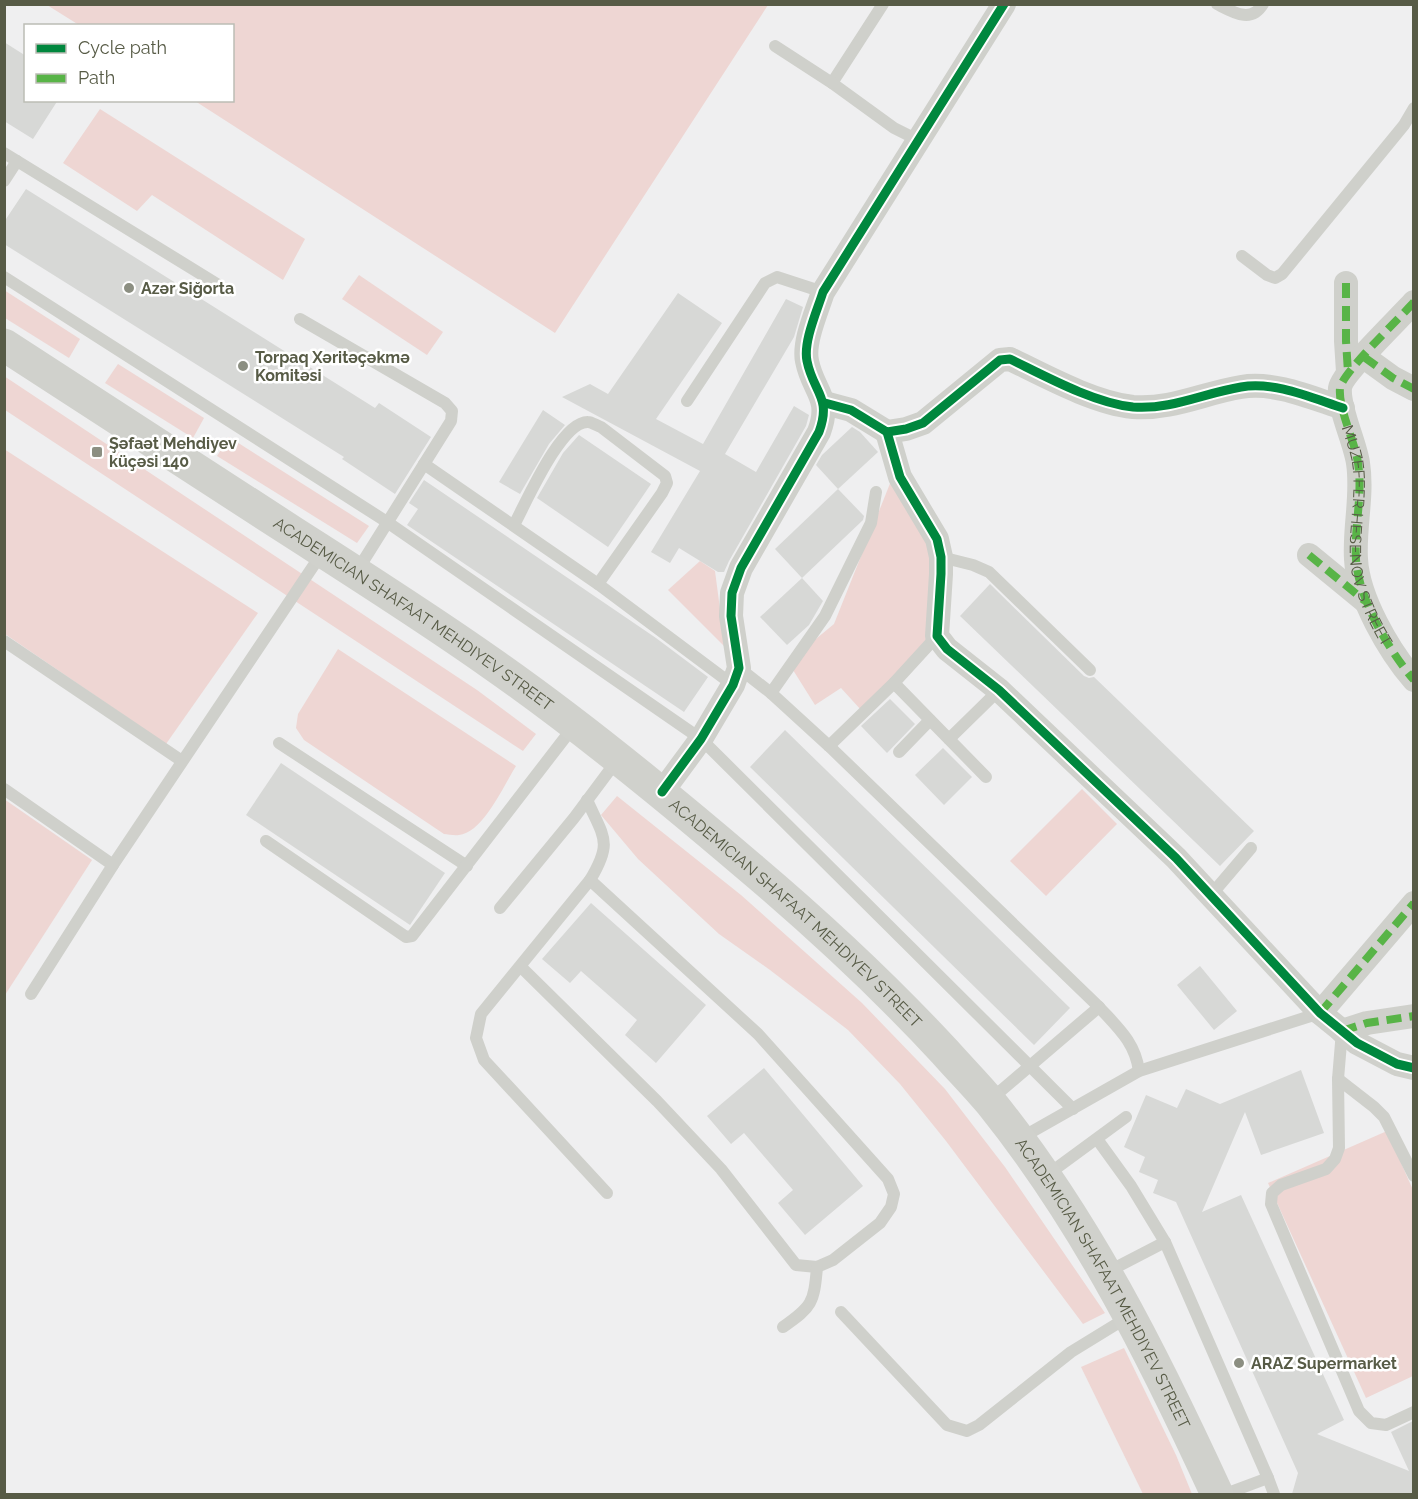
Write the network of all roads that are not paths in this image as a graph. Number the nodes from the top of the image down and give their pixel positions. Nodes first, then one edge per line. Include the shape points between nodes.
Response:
1 (882, 4) edge
2 (1004, 4) edge
3 (1217, 4) edge
4 (1263, 4) edge
5 (775, 46) dead end
6 (832, 83) junction
7 (1413, 108) edge
8 (918, 140) junction
9 (4, 153) edge
10 (17, 161) junction
11 (4, 181) edge
12 (1242, 256) dead end
13 (4, 277) edge
14 (1346, 283) dead end
15 (217, 284) dead end
16 (823, 292) junction
17 (1413, 302) edge
18 (300, 319) dead end
19 (4, 345) edge
20 (1356, 364) junction
21 (1413, 388) edge
22 (687, 401) dead end
23 (825, 403) junction
24 (1343, 408) junction
25 (887, 432) junction
26 (424, 464) junction
27 (876, 492) dead end
28 (387, 522) junction
29 (514, 525) junction
30 (323, 552) junction
31 (1309, 555) dead end
32 (941, 557) junction
33 (356, 573) junction
34 (598, 584) junction
35 (1365, 601) junction
36 (937, 636) junction
37 (4, 641) edge
38 (1090, 670) dead end
39 (736, 676) junction
40 (1413, 680) edge
41 (894, 683) junction
42 (999, 690) junction
43 (771, 693) junction
44 (930, 720) junction
45 (575, 725) junction
46 (701, 739) junction
47 (949, 740) junction
48 (279, 743) dead end
49 (829, 746) junction
50 (899, 752) dead end
51 (619, 758) junction
52 (182, 761) junction
53 (986, 777) dead end
54 (4, 789) edge
55 (662, 792) junction
56 (587, 800) junction
57 (266, 841) dead end
58 (1251, 848) dead end
59 (113, 865) junction
60 (467, 866) junction
61 (590, 880) junction
62 (1211, 895) junction
63 (1413, 903) edge
64 (500, 908) dead end
65 (521, 967) junction
66 (31, 994) dead end
67 (1099, 1008) junction
68 (1320, 1012) junction
69 (1413, 1016) edge
70 (1342, 1031) junction
71 (1030, 1066) junction
72 (1413, 1068) edge
73 (1139, 1071) junction
74 (1338, 1079) junction
75 (989, 1101) junction
76 (1072, 1108) junction
77 (1126, 1117) dead end
78 (1097, 1139) junction
79 (1018, 1140) junction
80 (1046, 1176) junction
81 (1413, 1176) edge
82 (607, 1193) dead end
83 (1165, 1242) junction
84 (817, 1267) junction
85 (1106, 1272) junction
86 (841, 1312) dead end
87 (1130, 1316) junction
88 (783, 1327) dead end
89 (1413, 1412) edge
90 (1268, 1478) junction
91 (1217, 1494) edge
92 (1225, 1494) edge
93 (1274, 1494) edge

1 - 6 lane
2 - 8 street
3 - 4 lane via 1244,16 1253,15
5 - 6 lane
6 - 8 lane via 894,128
7 - 12 lane via 1282,274 1275,278 1267,275
8 - 16 street
9 - 10 lane
10 - 11 lane
10 - 15 lane
13 - 28 lane
14 - 20 street via 1346,341
16 - 22 lane via 777,277 765,283
16 - 23 street via 808,338 806,360
17 - 20 street, MUZЕFFЕR HЕSЕNOV STREET
18 - 26 lane via 452,411 451,421
19 - 30 main road, ACADEMICIAN SHAFAAT MEHDIYEV STREET
20 - 21 street
20 - 24 street, MUZЕFFЕR HЕSЕNOV STREET via 1340,388
23 - 25 street via 851,410
23 - 39 street via 819,432 741,568 732,593
24 - 25 street via 1265,387 1242,387 1160,407 1131,406 1083,393 1010,359 990,367 923,423
24 - 35 street, MUZЕFFЕR HЕSЕNOV STREET via 1360,474 1356,561
25 - 32 street via 900,477 937,539
26 - 28 lane
26 - 29 lane
27 - 43 lane via 871,523 825,616
28 - 33 lane
28 - 46 lane
29 - 34 lane
29 - 34 lane via 548,459 566,435 578,424 589,422 601,427 665,476 667,483
30 - 33 main road, ACADEMICIAN SHAFAAT MEHDIYEV STREET
30 - 52 lane
31 - 35 street
32 - 36 street
32 - 38 lane via 989,572
33 - 45 main road, ACADEMICIAN SHAFAAT MEHDIYEV STREET via 491,663
34 - 39 lane
35 - 40 street, MUZЕFFЕR HЕSЕNOV STREET via 1397,661
36 - 41 lane
36 - 42 street via 948,650
37 - 52 lane
39 - 43 lane
39 - 46 street
41 - 44 lane
41 - 49 lane
42 - 47 lane
42 - 62 street
43 - 49 lane
44 - 47 lane
44 - 50 lane
45 - 51 main road, ACADEMICIAN SHAFAAT MEHDIYEV STREET
45 - 60 lane
46 - 55 street
46 - 71 lane
47 - 53 lane
48 - 60 lane
49 - 67 lane
51 - 55 main road, ACADEMICIAN SHAFAAT MEHDIYEV STREET
51 - 56 lane
52 - 59 lane
54 - 59 lane
55 - 75 main road, ACADEMICIAN SHAFAAT MEHDIYEV STREET via 864,969
56 - 61 lane via 604,837 605,850
56 - 64 lane
57 - 60 lane via 406,937 412,936
58 - 62 lane
59 - 66 lane
61 - 65 lane
61 - 84 lane via 758,1034 888,1179 894,1194 880,1223
62 - 68 street
63 - 68 street
65 - 82 lane via 481,1014 476,1038 484,1060
65 - 84 lane via 713,1161 796,1265
67 - 71 lane
67 - 73 lane via 1132,1044
68 - 70 street
68 - 73 lane
69 - 70 street
70 - 72 street via 1357,1044
70 - 74 lane
71 - 75 lane
71 - 76 lane
73 - 76 lane
74 - 81 lane via 1384,1117
74 - 89 lane via 1339,1148 1335,1159 1326,1169 1281,1185 1272,1193 1271,1204 1359,1411 1371,1423 1386,1425
75 - 79 main road, ACADEMICIAN SHAFAAT MEHDIYEV STREET
76 - 79 lane
77 - 78 lane
78 - 80 lane
78 - 83 lane
79 - 80 main road, ACADEMICIAN SHAFAAT MEHDIYEV STREET
80 - 85 main road, ACADEMICIAN SHAFAAT MEHDIYEV STREET
83 - 85 lane
83 - 90 lane
84 - 88 lane via 810,1304
85 - 87 main road, ACADEMICIAN SHAFAAT MEHDIYEV STREET
86 - 87 lane via 947,1425 967,1431 1071,1352
87 - 91 main road, ACADEMICIAN SHAFAAT MEHDIYEV STREET
90 - 92 lane
90 - 93 lane

